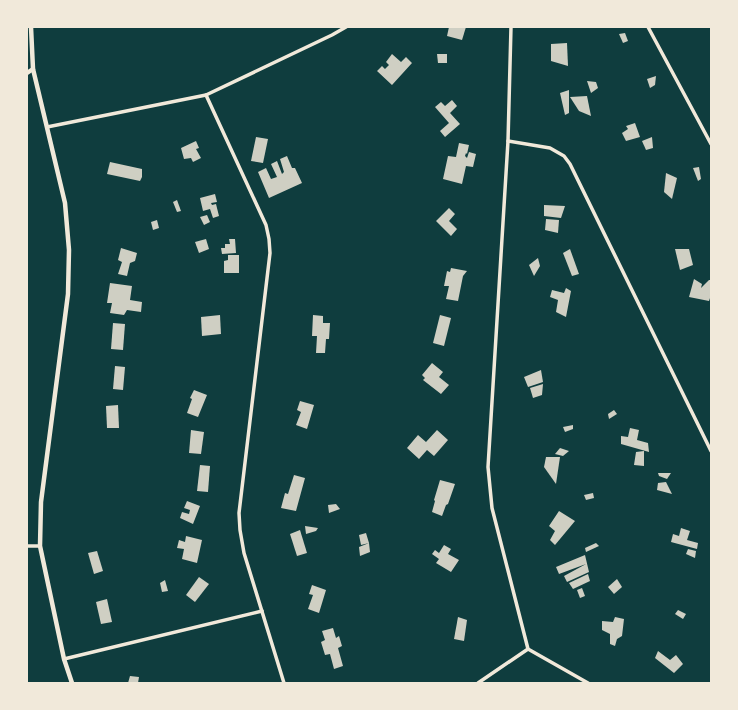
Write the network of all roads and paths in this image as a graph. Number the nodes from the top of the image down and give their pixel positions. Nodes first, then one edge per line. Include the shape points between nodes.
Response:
1 (31, 27) edge
2 (346, 27) edge
3 (511, 27) edge
4 (648, 27) edge
5 (33, 69) junction
6 (27, 73) edge
7 (206, 95) junction
8 (47, 127) junction
9 (508, 141) junction
10 (711, 144) edge
11 (711, 451) edge
12 (27, 546) edge
13 (40, 546) junction
14 (262, 611) junction
15 (528, 649) junction
16 (64, 659) junction
17 (72, 683) edge
18 (284, 683) edge
19 (478, 683) edge
20 (588, 683) edge

1 - 5 street
2 - 7 street
3 - 9 street
4 - 10 street
5 - 6 street
5 - 8 street
7 - 8 street
7 - 14 street via 266,225 269,239 270,254 239,513 244,553
8 - 13 street via 65,203 69,250 68,294 41,502
9 - 11 street via 550,148 564,156 570,164
9 - 15 street via 488,467 492,508
12 - 13 street
13 - 16 street
14 - 16 street
14 - 18 street
15 - 19 street
15 - 20 street
16 - 17 street

